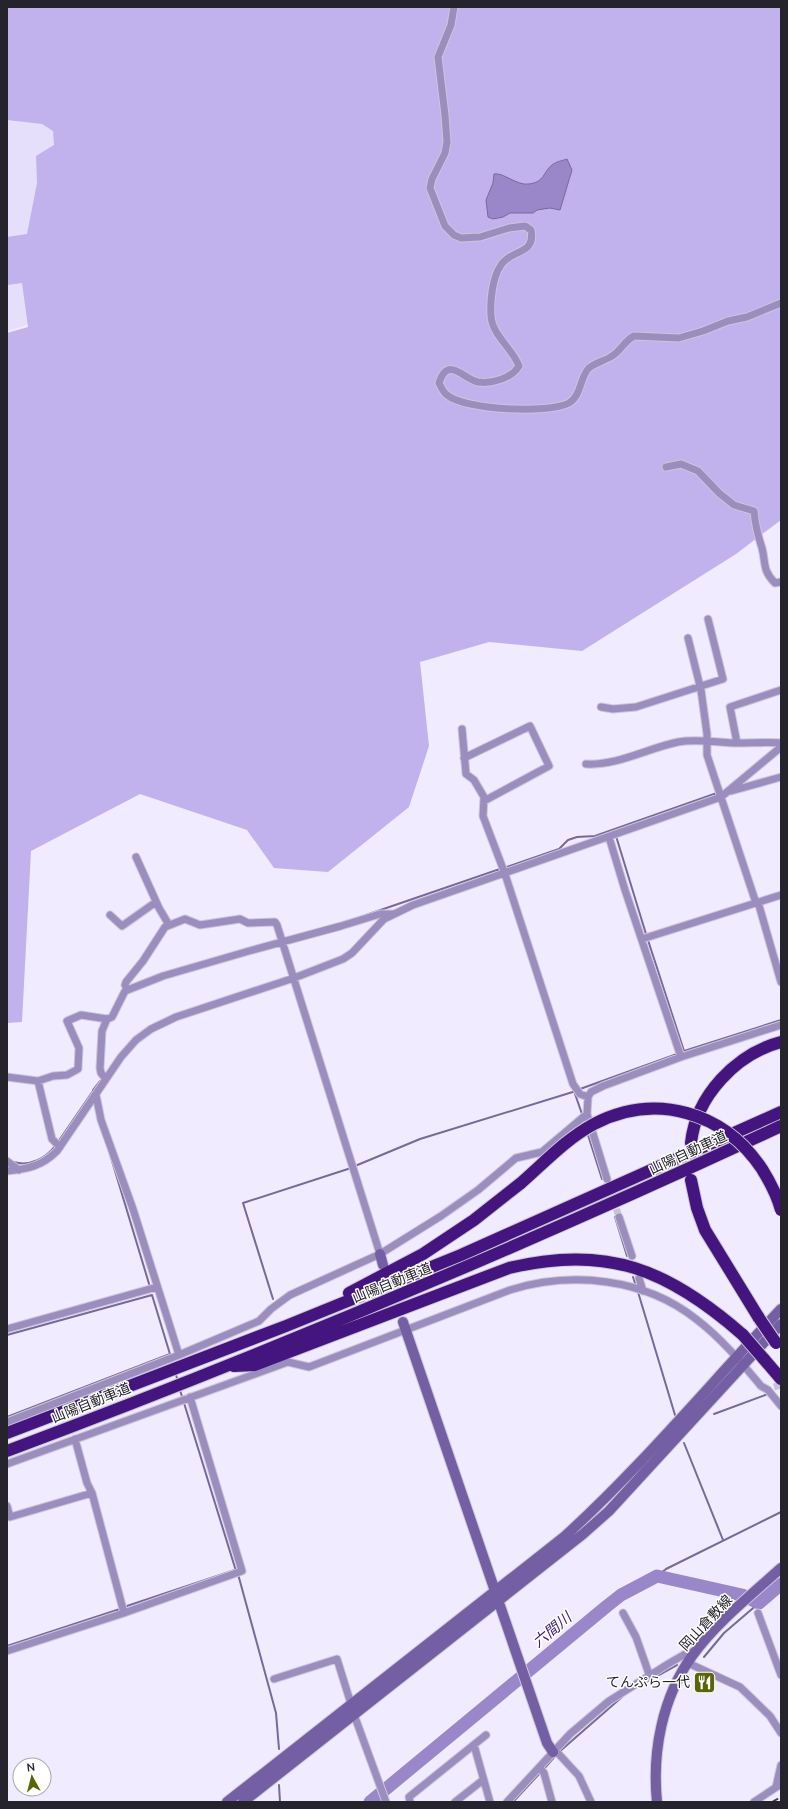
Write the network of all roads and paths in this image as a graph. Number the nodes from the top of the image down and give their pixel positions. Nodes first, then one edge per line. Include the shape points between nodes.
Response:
1 (454, 7) edge
2 (781, 303) edge
3 (666, 467) dead end
4 (781, 582) edge
5 (708, 619) dead end
6 (688, 638) dead end
7 (700, 686) junction
8 (781, 690) edge
9 (601, 707) dead end
10 (462, 729) dead end
11 (707, 740) junction
12 (737, 743) junction
13 (781, 743) edge
14 (781, 747) edge
15 (464, 758) junction
16 (586, 764) dead end
17 (781, 777) edge
18 (731, 791) junction
19 (721, 797) junction
20 (484, 801) junction
21 (613, 836) junction
22 (136, 857) dead end
23 (503, 870) junction
24 (781, 895) edge
25 (156, 902) junction
26 (757, 903) junction
27 (393, 914) junction
28 (110, 915) dead end
29 (170, 925) junction
30 (645, 938) junction
31 (284, 941) junction
32 (294, 978) junction
33 (781, 982) edge
34 (127, 988) junction
35 (109, 1018) junction
36 (781, 1025) edge
37 (781, 1042) edge
38 (680, 1054) junction
39 (7, 1076) edge
40 (106, 1079) junction
41 (38, 1081) junction
42 (96, 1095) junction
43 (588, 1097) junction
44 (781, 1112) edge
45 (587, 1114) junction
46 (781, 1126) edge
47 (692, 1143) dead end
48 (58, 1145) junction
49 (7, 1161) edge
50 (19, 1170) junction
51 (7, 1171) edge
52 (608, 1179) tunnel mouth
53 (691, 1180) dead end
54 (781, 1210) edge
55 (619, 1217) tunnel mouth
56 (380, 1254) junction
57 (632, 1256) dead end
58 (383, 1265) tunnel mouth
59 (639, 1278) dead end
60 (152, 1288) junction
61 (639, 1290) junction
62 (781, 1309) edge
63 (781, 1324) edge
64 (286, 1326) junction
65 (405, 1326) junction
66 (7, 1329) edge
67 (293, 1345) junction
68 (778, 1347) edge
69 (173, 1357) junction
70 (736, 1357) junction
71 (743, 1365) junction
72 (772, 1388) edge
73 (185, 1399) junction
74 (781, 1406) edge
75 (7, 1422) edge
76 (7, 1433) edge
77 (75, 1439) junction
78 (7, 1451) edge
79 (7, 1464) edge
80 (92, 1493) junction
81 (7, 1506) edge
82 (781, 1568) edge
83 (495, 1592) junction
84 (498, 1602) junction
85 (123, 1609) junction
86 (624, 1613) dead end
87 (758, 1613) dead end
88 (7, 1651) edge
89 (696, 1652) junction
90 (688, 1663) junction
91 (649, 1674) junction
92 (781, 1675) edge
93 (274, 1678) dead end
94 (353, 1710) junction
95 (781, 1733) edge
96 (486, 1735) dead end
97 (474, 1745) junction
98 (556, 1752) junction
99 (781, 1765) edge
100 (542, 1770) junction
101 (483, 1780) junction
102 (778, 1785) edge
103 (386, 1799) edge
104 (227, 1802) edge
105 (243, 1802) edge
106 (410, 1802) edge
107 (455, 1802) edge
108 (490, 1802) edge
109 (507, 1802) edge
110 (552, 1802) edge
111 (591, 1802) edge
112 (657, 1802) edge
113 (754, 1802) edge

1 - 2 street via 451,25 438,57 447,142 430,188 445,226 454,235 461,238 480,237 525,226 531,230 533,238 530,245 508,257 500,266 494,282 491,317 519,366 516,372 490,382 477,382 459,371 450,369 444,372 439,383 447,396 495,408 554,408 570,402 590,366 604,362 614,355 627,339 642,335 679,338 747,317
3 - 4 street via 681,464 698,471 734,505 754,511 767,575 775,583
5 - 7 street via 723,679
6 - 7 street
7 - 9 street via 636,707
7 - 11 street
8 - 12 street via 730,707
10 - 15 street
11 - 12 street
11 - 16 street via 678,742 627,757
11 - 19 street via 707,755
12 - 13 street
14 - 18 street
15 - 20 street via 466,774 474,780
15 - 20 street via 530,726 549,766
17 - 18 street
18 - 19 street
19 - 21 street
19 - 26 street
20 - 23 street via 483,816
21 - 23 street
21 - 30 street
22 - 25 street
23 - 27 street
23 - 43 street via 573,1084
24 - 26 street
25 - 28 street via 122,926
25 - 29 street
26 - 30 street
26 - 33 street
27 - 31 street via 380,914
27 - 32 street via 384,919 343,959
29 - 31 street via 185,919 200,925 240,919 248,923 275,922
29 - 34 street via 165,927 126,982
30 - 38 street
31 - 32 street
31 - 34 street
32 - 40 street via 162,1023 136,1040
32 - 56 street
34 - 35 street via 112,1017
35 - 40 street via 102,1031 100,1068
35 - 41 street via 81,1015 67,1021 79,1048 78,1070
36 - 38 street
37 - 47 highway via 753,1054 721,1080 708,1096 699,1116
38 - 43 street via 603,1086 591,1092
39 - 41 street
40 - 42 street
41 - 48 street via 52,1139
42 - 48 street
42 - 60 street via 101,1120 133,1209
43 - 45 street
44 - 64 highway, 山陽自動車道 via 461,1255
45 - 52 street
45 - 56 street via 542,1152 516,1158 478,1190
46 - 67 highway, 山陽自動車道
48 - 50 street via 48,1160
49 - 50 street
50 - 51 street
53 - 68 highway, bridge via 697,1208 706,1230
54 - 64 highway, bridge via 774,1189 755,1159 733,1136 707,1120 660,1109 642,1109 619,1114 570,1139 521,1183 474,1220 423,1254
55 - 57 street
56 - 58 street
56 - 69 street via 290,1295 259,1321
59 - 61 street
60 - 66 street
60 - 69 street
61 - 65 street via 590,1280 570,1279 537,1283
61 - 70 street via 674,1305 695,1318
62 - 70 street
63 - 71 street
64 - 76 highway, 山陽自動車道
65 - 73 street via 309,1367 288,1362
65 - 83 street
67 - 72 highway, bridge via 508,1268 560,1258 587,1259 616,1262 645,1271 671,1282 695,1297 743,1335 763,1358
67 - 78 highway, 山陽自動車道 via 224,1367
69 - 75 street
70 - 71 street
70 - 83 street via 602,1503
71 - 72 street via 761,1386
71 - 84 street via 609,1511
72 - 74 street
73 - 77 street
73 - 85 street via 242,1571
77 - 79 street
77 - 80 street
80 - 81 street via 10,1517
80 - 85 street
82 - 89 street, 岡山倉敷線 via 723,1621
83 - 84 street
83 - 94 street
84 - 94 street
84 - 98 street via 547,1743
85 - 88 street
86 - 91 street via 636,1637
87 - 92 street
89 - 90 street, 岡山倉敷線
89 - 91 street via 687,1653
90 - 95 street via 740,1687 770,1716
90 - 112 street, 岡山倉敷線 via 677,1682 660,1729 655,1769
91 - 98 street via 592,1715
93 - 94 street via 337,1659
94 - 103 street via 379,1786
94 - 104 street
94 - 105 street
96 - 97 street
97 - 101 street
97 - 106 street via 409,1797
98 - 100 street
98 - 111 street via 579,1776
99 - 102 street
100 - 109 street
100 - 110 street
101 - 107 street
101 - 108 street
102 - 113 street

